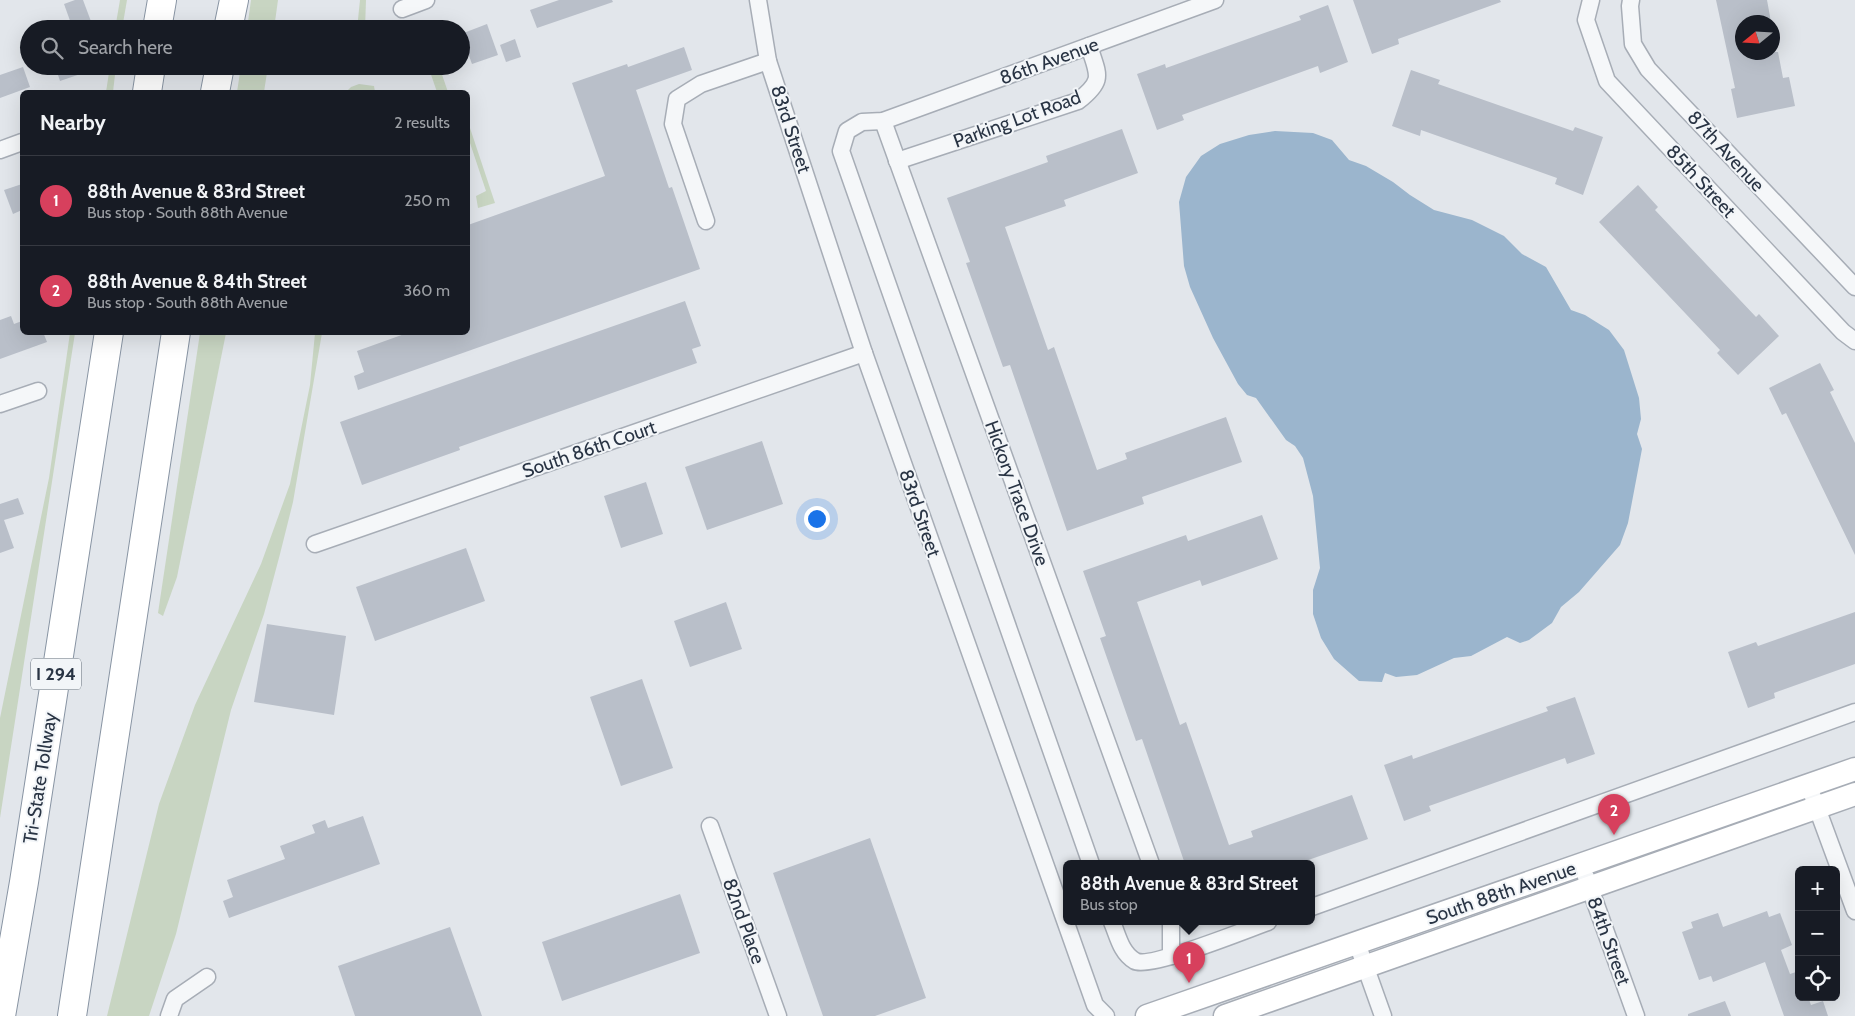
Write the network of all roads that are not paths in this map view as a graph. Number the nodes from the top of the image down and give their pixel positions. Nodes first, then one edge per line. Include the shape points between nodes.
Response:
1 (162, 0) edge
2 (234, 0) edge
3 (426, 0) edge
4 (758, 0) edge
5 (1215, 0) edge
6 (1592, 0) edge
7 (1631, 0) edge
8 (402, 9) dead end
9 (159, 20) edge
10 (230, 20) edge
11 (1089, 46) junction
12 (768, 60) junction
13 (150, 75) edge
14 (218, 75) edge
15 (147, 90) edge
16 (215, 90) edge
17 (883, 121) junction
18 (20, 143) edge
19 (0, 150) edge
20 (897, 161) junction
21 (706, 221) dead end
22 (1855, 287) edge
23 (108, 335) edge
24 (176, 335) edge
25 (1855, 341) edge
26 (864, 353) junction
27 (38, 391) dead end
28 (0, 404) edge
29 (315, 544) dead end
30 (1855, 712) edge
31 (1855, 769) edge
32 (1809, 786) junction
33 (1855, 794) edge
34 (1817, 808) junction
35 (710, 826) dead end
36 (1090, 860) edge
37 (1150, 860) edge
38 (1582, 865) junction
39 (1590, 888) junction
40 (1315, 905) edge
41 (1855, 911) edge
42 (1063, 917) edge
43 (1066, 925) edge
44 (1113, 925) edge
45 (1172, 925) edge
46 (1259, 925) edge
47 (1357, 943) junction
48 (1171, 956) junction
49 (1366, 966) junction
50 (207, 977) dead end
51 (0, 1016) edge
52 (72, 1016) edge
53 (169, 1016) edge
54 (778, 1016) edge
55 (1106, 1016) edge
56 (1147, 1016) edge
57 (1224, 1016) edge
58 (1383, 1016) edge
59 (1636, 1016) edge

1 - 9 highway
2 - 10 highway
3 - 8 street
4 - 12 street, 83rd Street
5 - 11 street, 86th Avenue
6 - 25 street, 85th Street via 1586,20 1607,81
7 - 22 street, 87th Avenue via 1633,44 1648,69
11 - 17 street, 86th Avenue
11 - 20 street, Parking Lot Road via 1098,75 1094,89 1078,101
12 - 21 street via 701,84 676,99 673,124
12 - 26 street, 83rd Street
13 - 15 highway
14 - 16 highway
17 - 20 street, Hickory Trace Drive
17 - 36 street, 86th Avenue via 862,122 847,130 841,151
18 - 19 street
20 - 37 street, Hickory Trace Drive
23 - 51 highway, Tri-State Tollway / I 294 via 24,882
24 - 52 highway
26 - 29 street, South 86th Court
26 - 42 street, 83rd Street
27 - 28 street
30 - 40 street
31 - 32 street, South 88th Avenue
32 - 34 street
32 - 38 street, South 88th Avenue
33 - 34 street, South 88th Avenue
34 - 39 street, South 88th Avenue
34 - 41 street
35 - 54 street, 82nd Place
38 - 39 street, 84th Street
38 - 47 street, South 88th Avenue
39 - 49 street, South 88th Avenue
39 - 59 street, 84th Street
43 - 55 street, 83rd Street via 1094,1005
44 - 48 street via 1123,951 1136,962
45 - 48 street
46 - 48 street
47 - 49 street
47 - 56 street, South 88th Avenue
49 - 57 street, South 88th Avenue
49 - 58 street
50 - 53 street via 175,999

